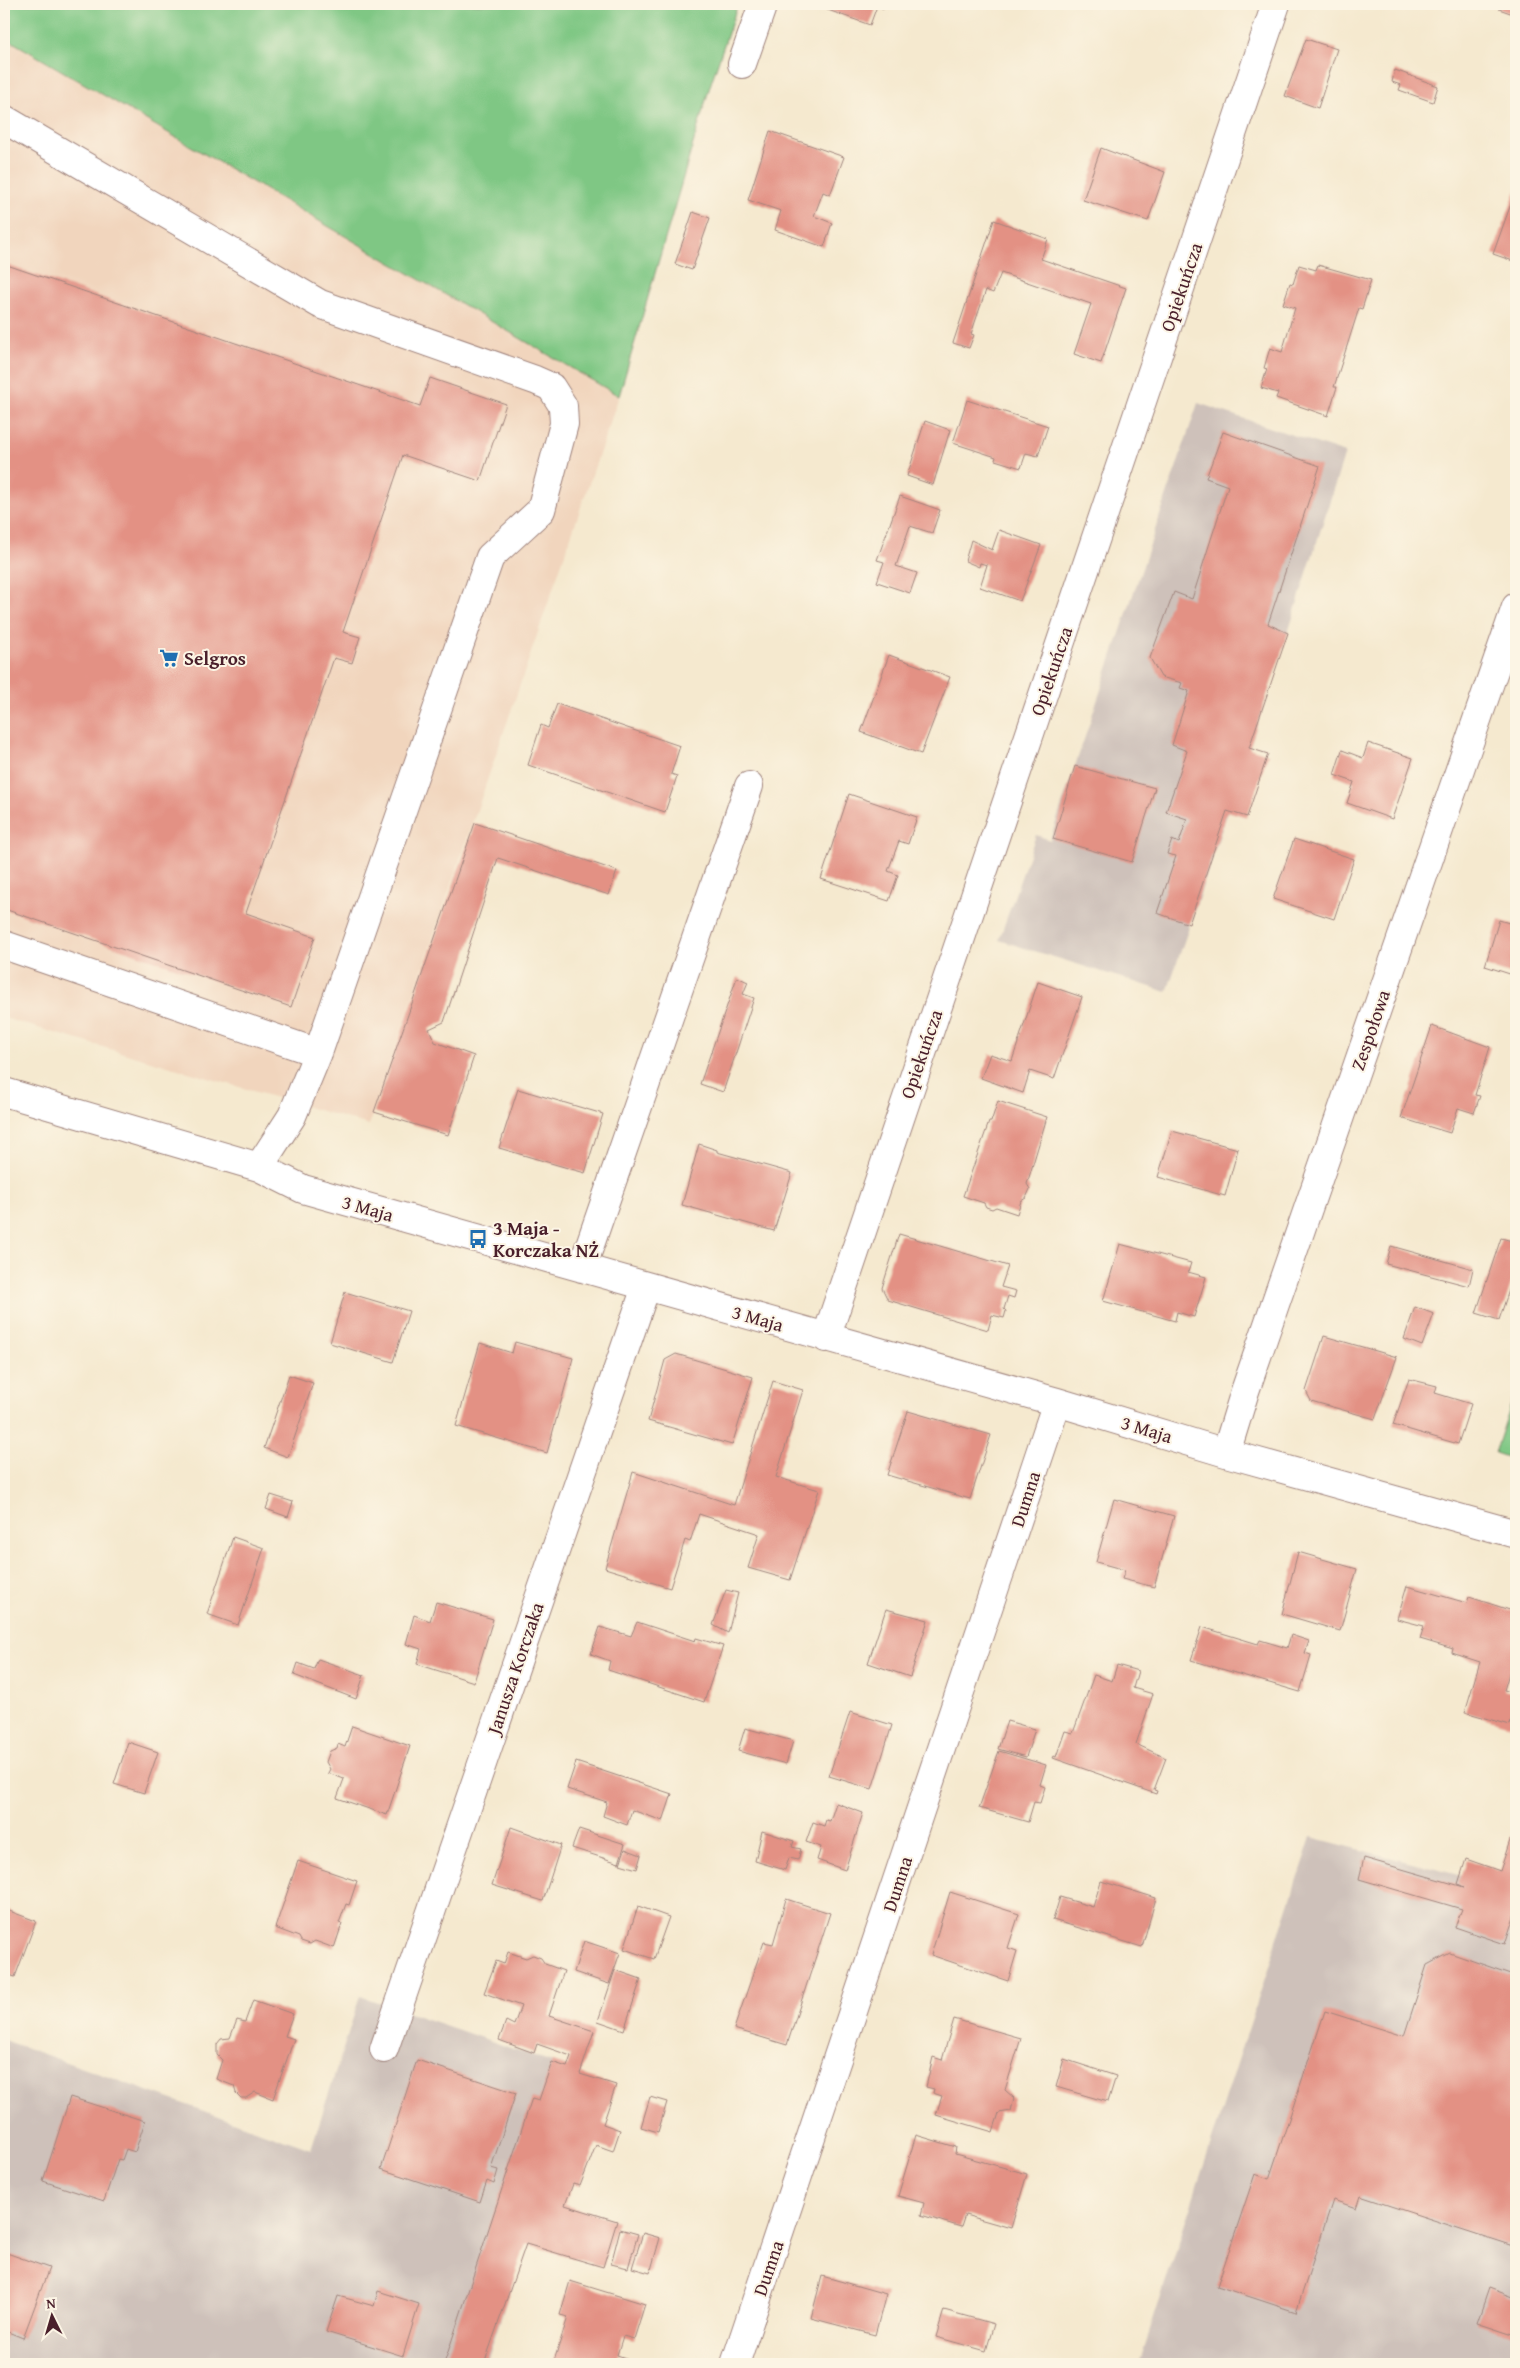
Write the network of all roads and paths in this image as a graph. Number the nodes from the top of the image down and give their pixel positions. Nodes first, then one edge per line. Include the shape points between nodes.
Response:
1 (763, 4) edge
2 (1276, 4) edge
3 (742, 64) dead end
4 (4, 119) edge
5 (1516, 607) edge
6 (749, 786) dead end
7 (4, 945) edge
8 (318, 1053) junction
9 (4, 1092) edge
10 (260, 1167) junction
11 (582, 1268) junction
12 (646, 1287) junction
13 (826, 1338) junction
14 (1057, 1402) junction
15 (1226, 1453) junction
16 (1516, 1534) edge
17 (384, 2049) dead end
18 (735, 2364) edge

1 - 3 street
2 - 13 street, Opiekuńcza
4 - 8 street via 320,304 535,380 551,387 563,406 564,424 541,510 490,557
5 - 15 street, Zespołowa
6 - 11 street
7 - 8 street
8 - 10 street via 292,1116
9 - 10 street, 3 Maja
10 - 11 street, 3 Maja via 303,1189
11 - 12 street, 3 Maja
12 - 13 street, 3 Maja
12 - 17 street, Janusza Korczaka
13 - 14 street, 3 Maja
14 - 15 street, 3 Maja
14 - 18 street, Dumna
15 - 16 street, 3 Maja

